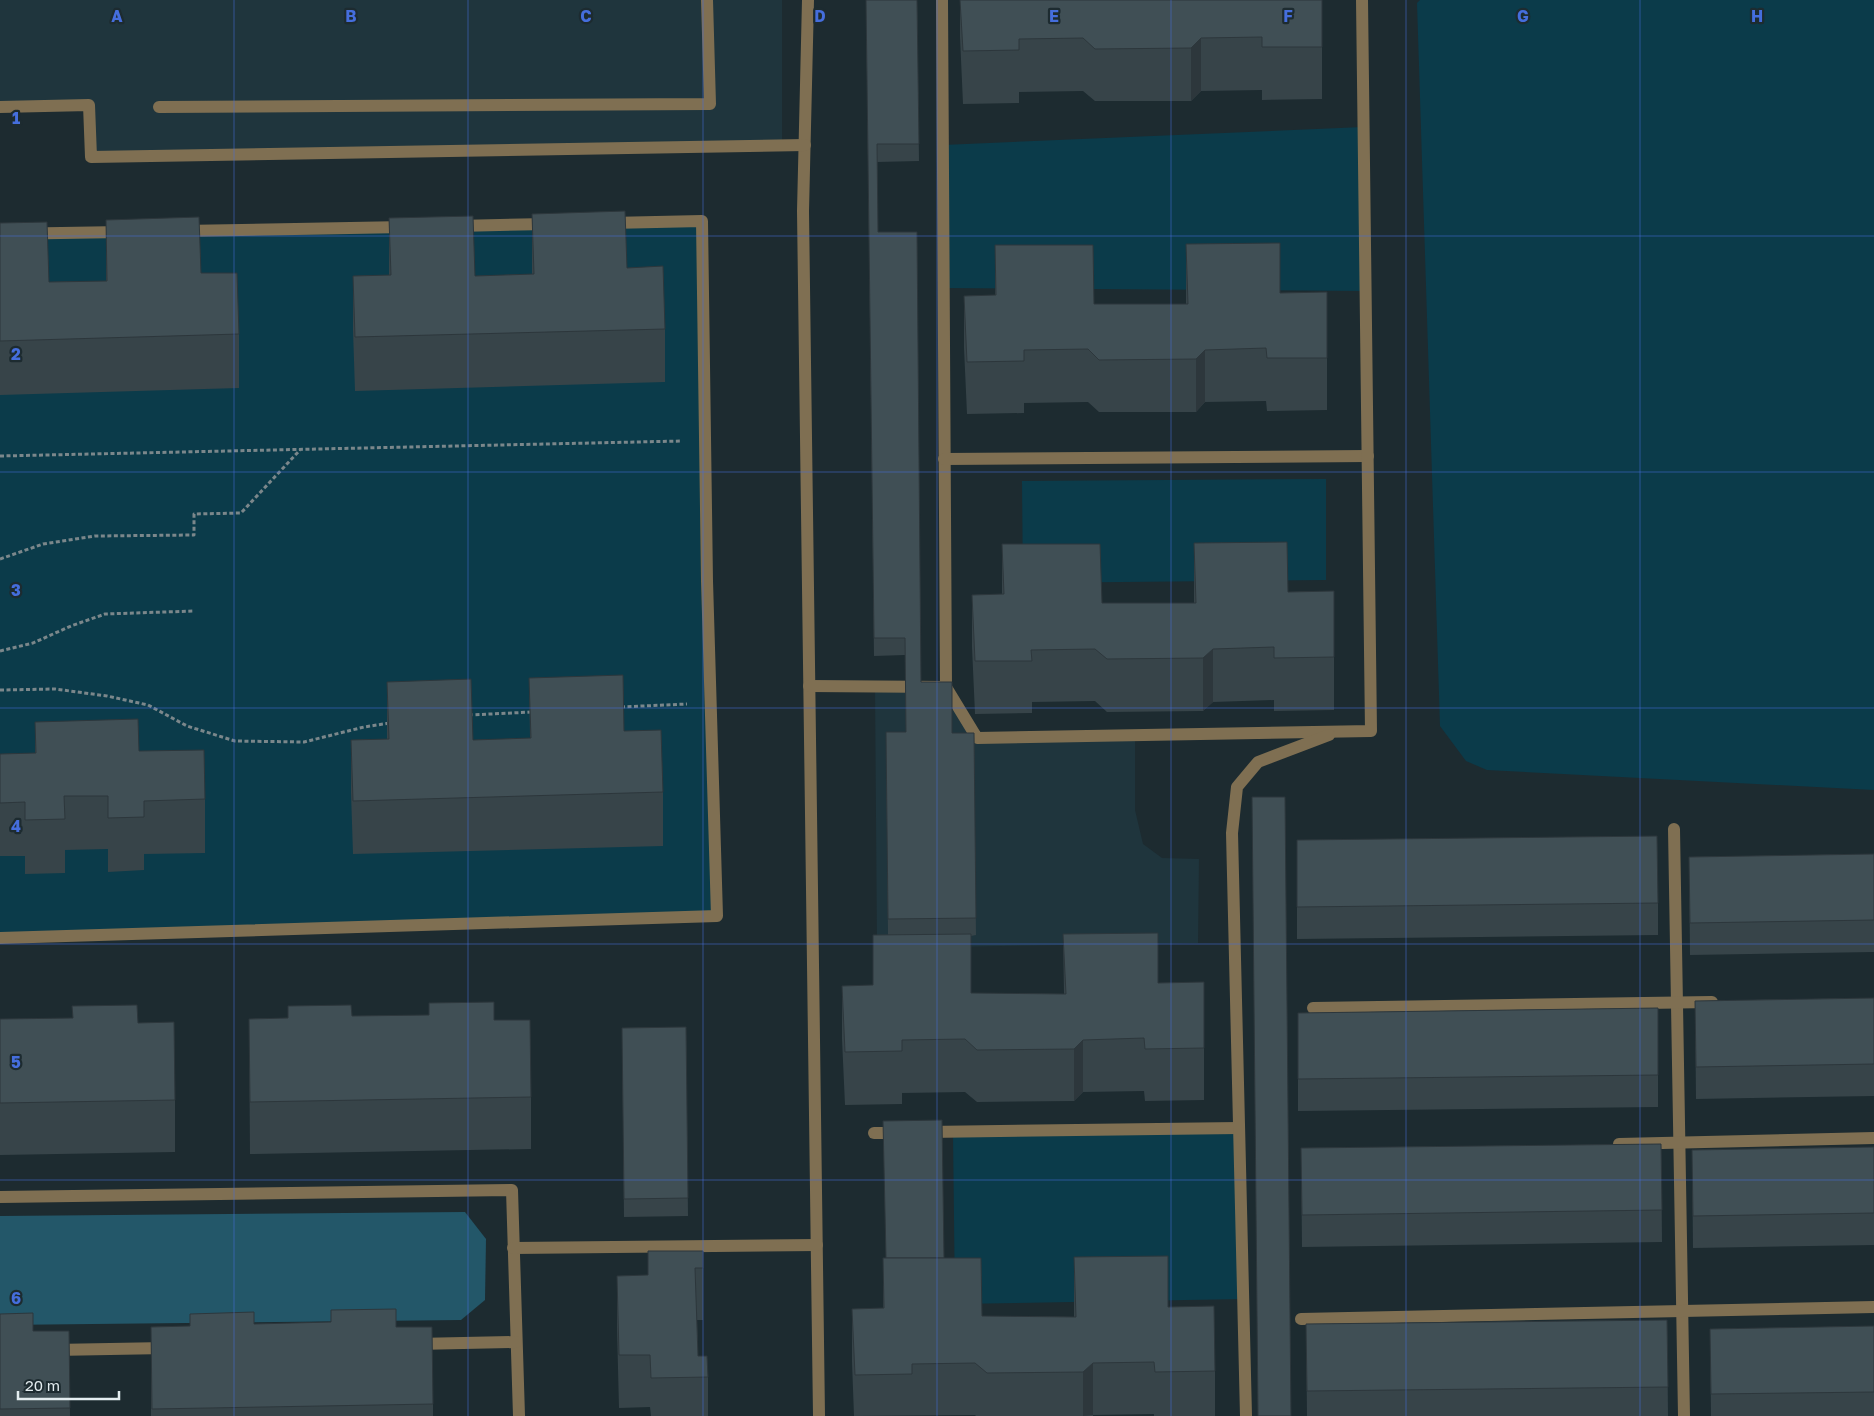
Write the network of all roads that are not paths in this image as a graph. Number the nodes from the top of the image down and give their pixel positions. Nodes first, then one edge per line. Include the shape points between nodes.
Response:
1 (707, 0) edge
2 (808, 0) edge
3 (942, 0) edge
4 (1362, 0) edge
5 (0, 107) edge
6 (159, 108) dead end
7 (805, 146) junction
8 (594, 223) edge
9 (564, 224) edge
10 (445, 226) edge
11 (416, 227) edge
12 (168, 231) edge
13 (138, 232) edge
14 (0, 234) edge
15 (1368, 456) junction
16 (944, 458) junction
17 (809, 686) junction
18 (946, 687) junction
19 (1338, 731) junction
20 (1674, 829) dead end
21 (0, 938) edge
22 (1677, 1002) junction
23 (1726, 1002) edge
24 (1313, 1008) dead end
25 (1239, 1128) junction
26 (874, 1133) dead end
27 (1874, 1138) edge
28 (1679, 1143) junction
29 (1610, 1145) edge
30 (0, 1197) edge
31 (816, 1245) junction
32 (513, 1248) junction
33 (1874, 1307) edge
34 (1682, 1311) junction
35 (1301, 1319) dead end
36 (516, 1342) junction
37 (407, 1344) edge
38 (179, 1348) edge
39 (40, 1350) edge
40 (519, 1416) edge
41 (818, 1416) edge
42 (1246, 1416) edge
43 (1684, 1416) edge

1 - 6 street via 710,104
2 - 7 street
3 - 16 street
4 - 15 street
5 - 7 street via 89,105 91,157
7 - 17 street
8 - 21 street via 702,221 717,916
9 - 10 street
11 - 12 street
13 - 14 street
15 - 16 street
15 - 19 street via 1371,731
16 - 18 street
17 - 18 street
17 - 31 street
18 - 19 street via 977,738
19 - 25 street via 1258,762 1237,787 1232,834
20 - 22 street
22 - 23 street
22 - 24 street
22 - 28 street
25 - 26 street
25 - 42 street
27 - 28 street
28 - 29 street
28 - 34 street
30 - 32 street via 512,1190
31 - 32 street
31 - 41 street
32 - 36 street
33 - 34 street
34 - 35 street
34 - 43 street
36 - 37 street
36 - 40 street
38 - 39 street

